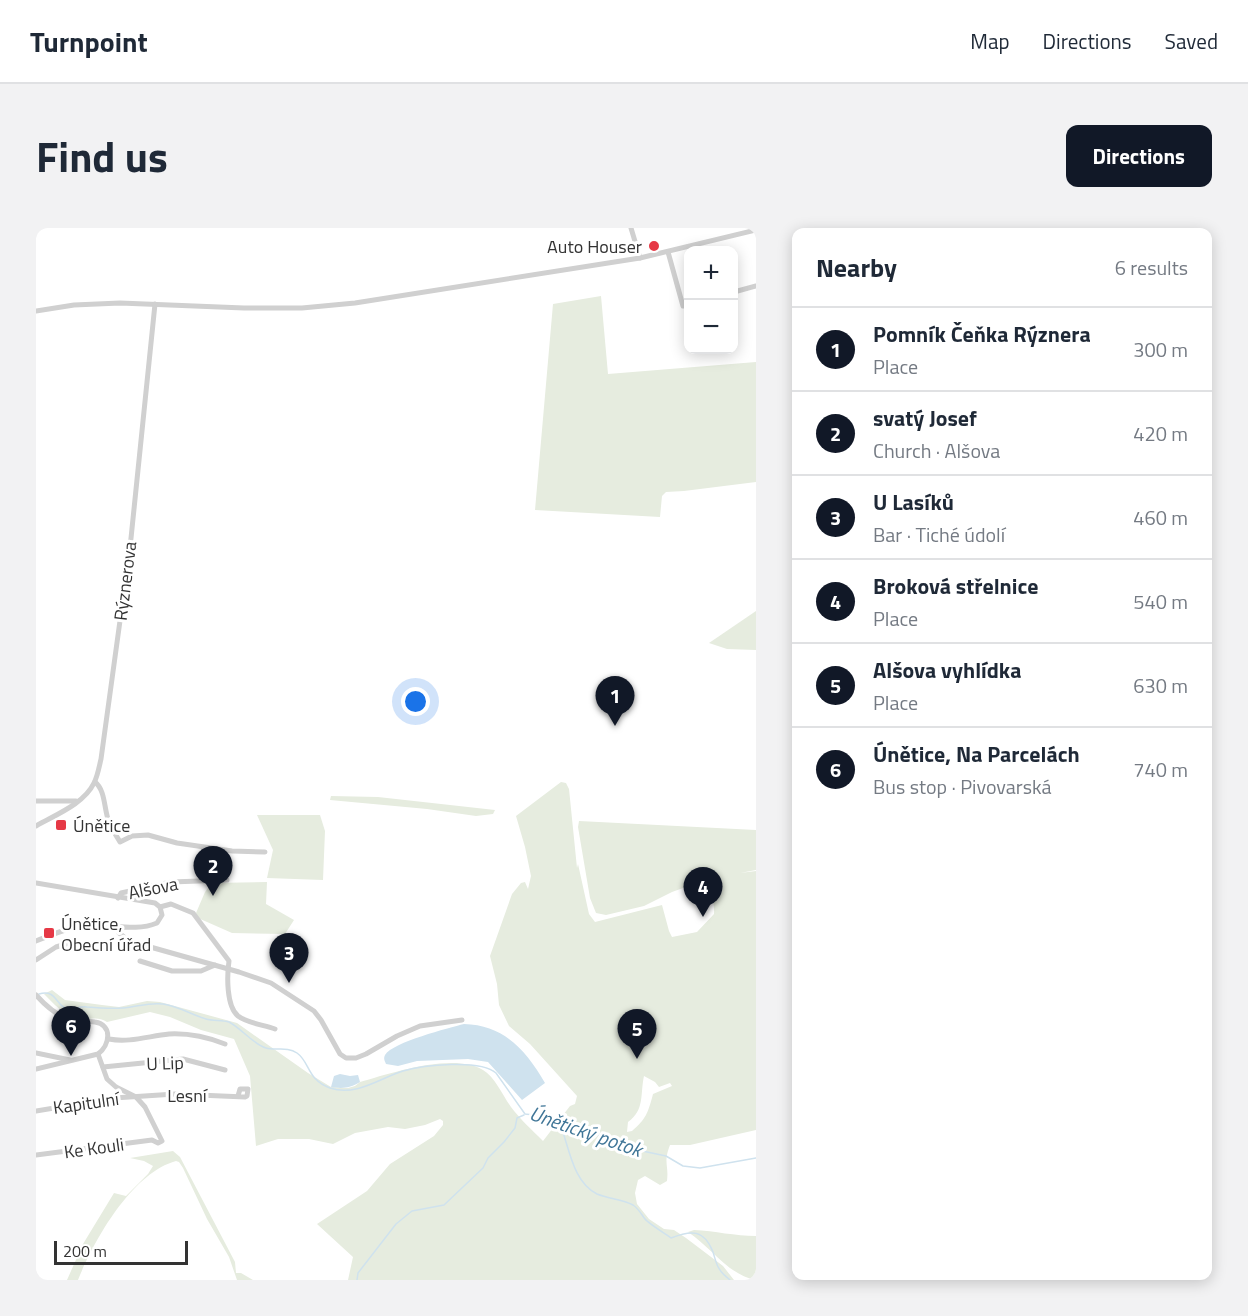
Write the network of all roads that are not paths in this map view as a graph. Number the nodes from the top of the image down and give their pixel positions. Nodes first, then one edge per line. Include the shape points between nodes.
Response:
1 (632, 228) edge
2 (756, 230) edge
3 (742, 231) edge
4 (668, 252) junction
5 (640, 258) junction
6 (756, 286) edge
7 (738, 291) edge
8 (154, 304) junction
9 (684, 306) edge
10 (36, 311) edge
11 (95, 782) junction
12 (36, 801) edge
13 (77, 801) junction
14 (36, 826) edge
15 (265, 852) dead end
16 (227, 880) dead end
17 (36, 883) edge
18 (118, 898) junction
19 (160, 907) junction
20 (119, 933) dead end
21 (36, 941) edge
22 (66, 945) dead end
23 (36, 960) edge
24 (140, 961) dead end
25 (215, 965) junction
26 (228, 969) junction
27 (37, 996) edge
28 (462, 1020) dead end
29 (274, 1029) dead end
30 (109, 1039) junction
31 (225, 1044) dead end
32 (36, 1053) edge
33 (98, 1054) junction
34 (72, 1060) junction
35 (103, 1067) junction
36 (36, 1069) edge
37 (225, 1070) dead end
38 (116, 1087) junction
39 (238, 1096) dead end
40 (136, 1097) junction
41 (114, 1098) junction
42 (36, 1111) edge
43 (36, 1155) edge

1 - 5 street
2 - 3 street
3 - 4 street
4 - 5 street
4 - 9 street
5 - 8 street via 355,303 290,308
6 - 7 street
8 - 10 street via 74,305
8 - 11 street, Rýznerova via 130,548
11 - 13 street
11 - 15 street via 99,784 108,822 120,842 148,835 232,851
12 - 13 street
13 - 14 street
16 - 18 street, Alšova via 171,882 122,893
17 - 18 street
18 - 19 street
19 - 21 street via 162,915 152,925 80,926
19 - 26 street via 171,904 193,913 230,961
20 - 25 street via 129,941
22 - 23 street
24 - 25 street via 172,971 201,971
25 - 26 street
26 - 28 street via 271,983 311,1009 345,1058 366,1054 420,1026
26 - 29 street via 234,1011 240,1017
27 - 30 street via 58,1015 100,1023
30 - 31 street via 187,1034
30 - 33 street
32 - 34 street
33 - 34 street
33 - 35 street
34 - 36 street
35 - 37 street, U Lip via 183,1059
35 - 38 street via 107,1079
38 - 40 street
38 - 41 street
39 - 40 street, Lesní
40 - 41 street, Kapitulní
40 - 43 street, Ke Kouli via 145,1107 162,1139 160,1142
41 - 42 street, Kapitulní

